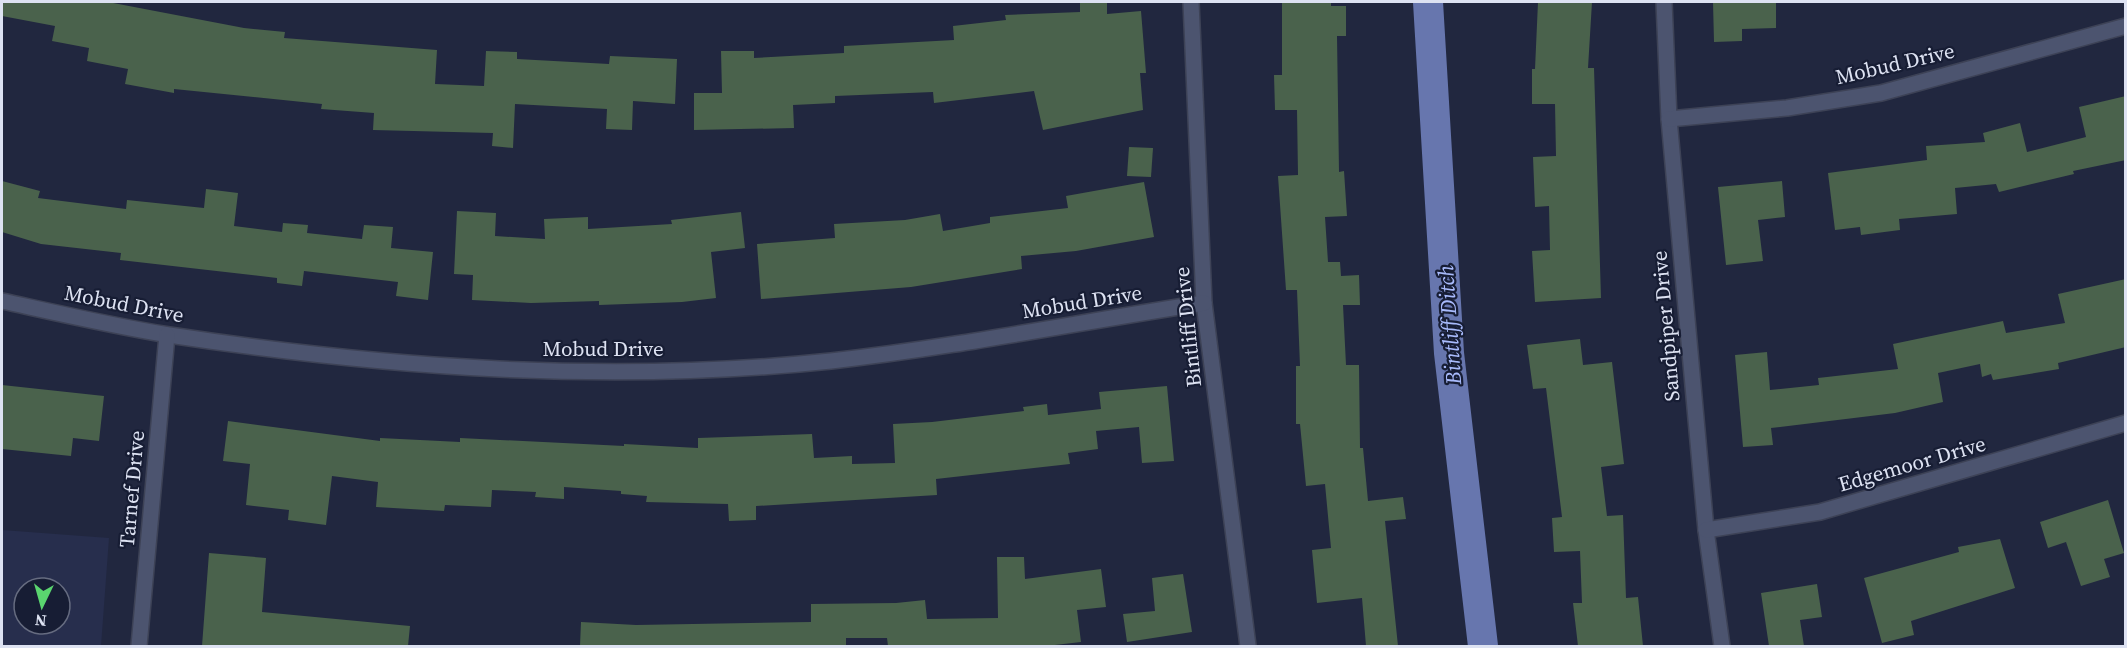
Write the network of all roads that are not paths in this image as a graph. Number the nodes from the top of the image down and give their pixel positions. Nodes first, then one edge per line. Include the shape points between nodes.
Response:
1 (1191, 2) edge
2 (1664, 2) edge
3 (2126, 26) edge
4 (1669, 119) junction
5 (2, 301) edge
6 (1204, 303) junction
7 (167, 335) junction
8 (2126, 423) edge
9 (1706, 530) junction
10 (139, 646) edge
11 (1248, 646) edge
12 (1722, 646) edge

1 - 6 street, Bintliff Drive
2 - 4 street, Sandpiper Drive
3 - 4 street, Mobud Drive via 1881,93 1787,108
4 - 9 street, Sandpiper Drive
5 - 7 street, Mobud Drive
6 - 7 street, Mobud Drive via 831,361 709,369 422,366
6 - 11 street, Bintliff Drive
7 - 10 street, Tarnef Drive
8 - 9 street, Edgemoor Drive via 1821,512
9 - 12 street, Sandpiper Drive

